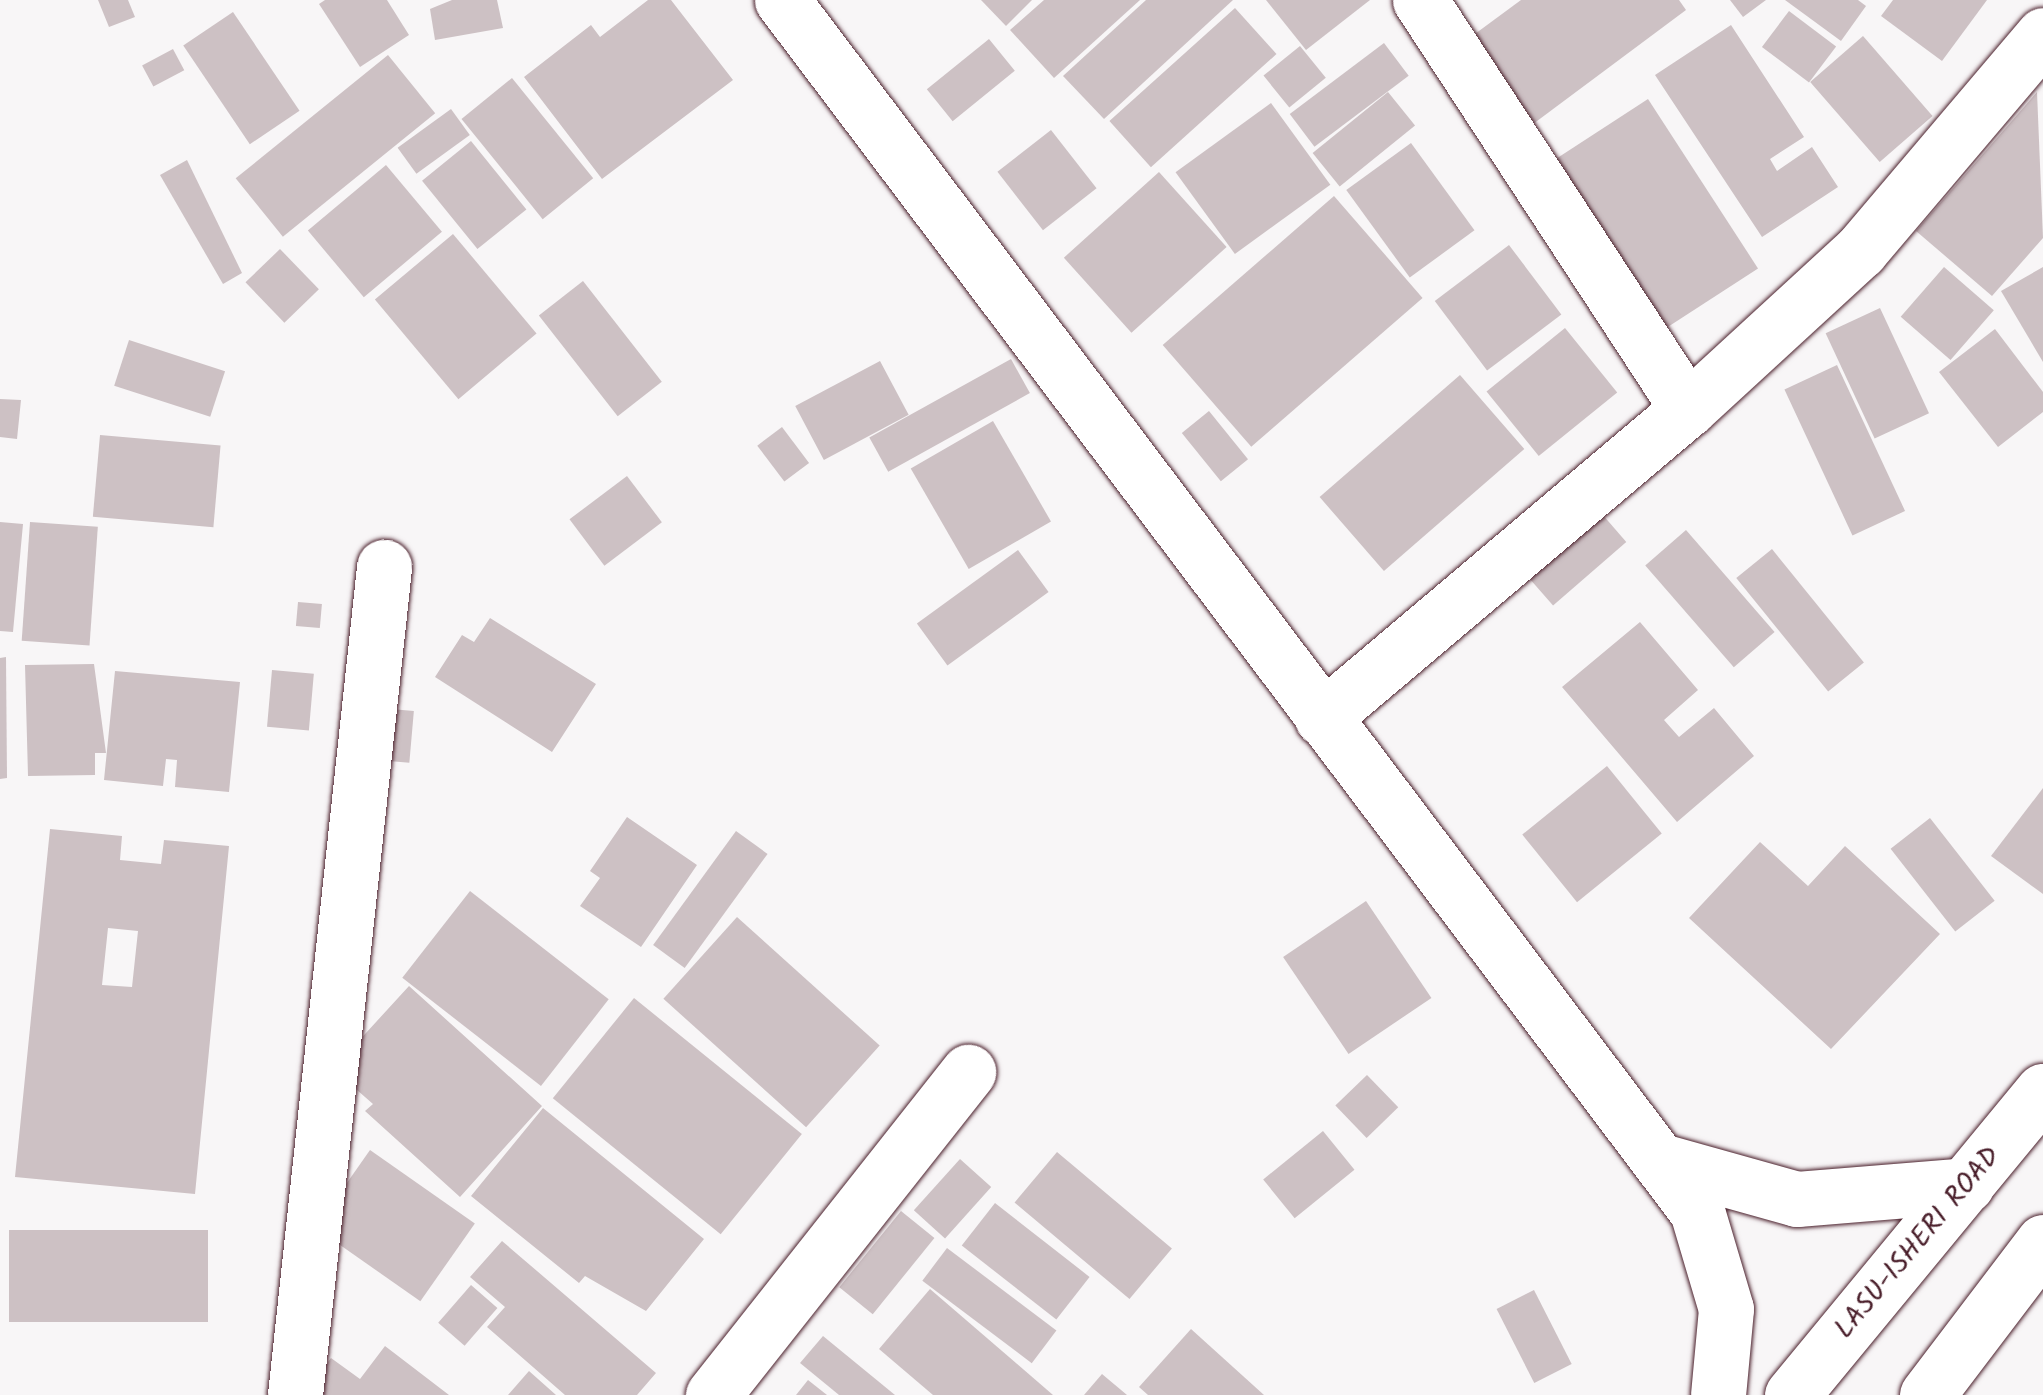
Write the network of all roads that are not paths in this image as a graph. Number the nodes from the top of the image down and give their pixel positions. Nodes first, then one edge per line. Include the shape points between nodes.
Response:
1 (782, 0) edge
2 (1420, 0) edge
3 (2043, 35) edge
4 (1688, 410) junction
5 (384, 567) dead end
6 (1322, 718) junction
7 (968, 1072) dead end
8 (2043, 1091) edge
9 (1662, 1160) junction
10 (1966, 1185) junction
11 (2043, 1242) edge
12 (295, 1395) edge
13 (712, 1395) edge
14 (1718, 1395) edge
15 (1792, 1395) edge
16 (1927, 1395) edge

1 - 6 street
2 - 4 street
3 - 4 street via 1860,250
4 - 6 street
5 - 12 street
6 - 9 street
7 - 13 street
8 - 10 street, LASU-ISHERI ROAD
9 - 10 street via 1797,1199
9 - 14 street via 1697,1212 1722,1277
10 - 15 street, LASU-ISHERI ROAD
11 - 16 street

